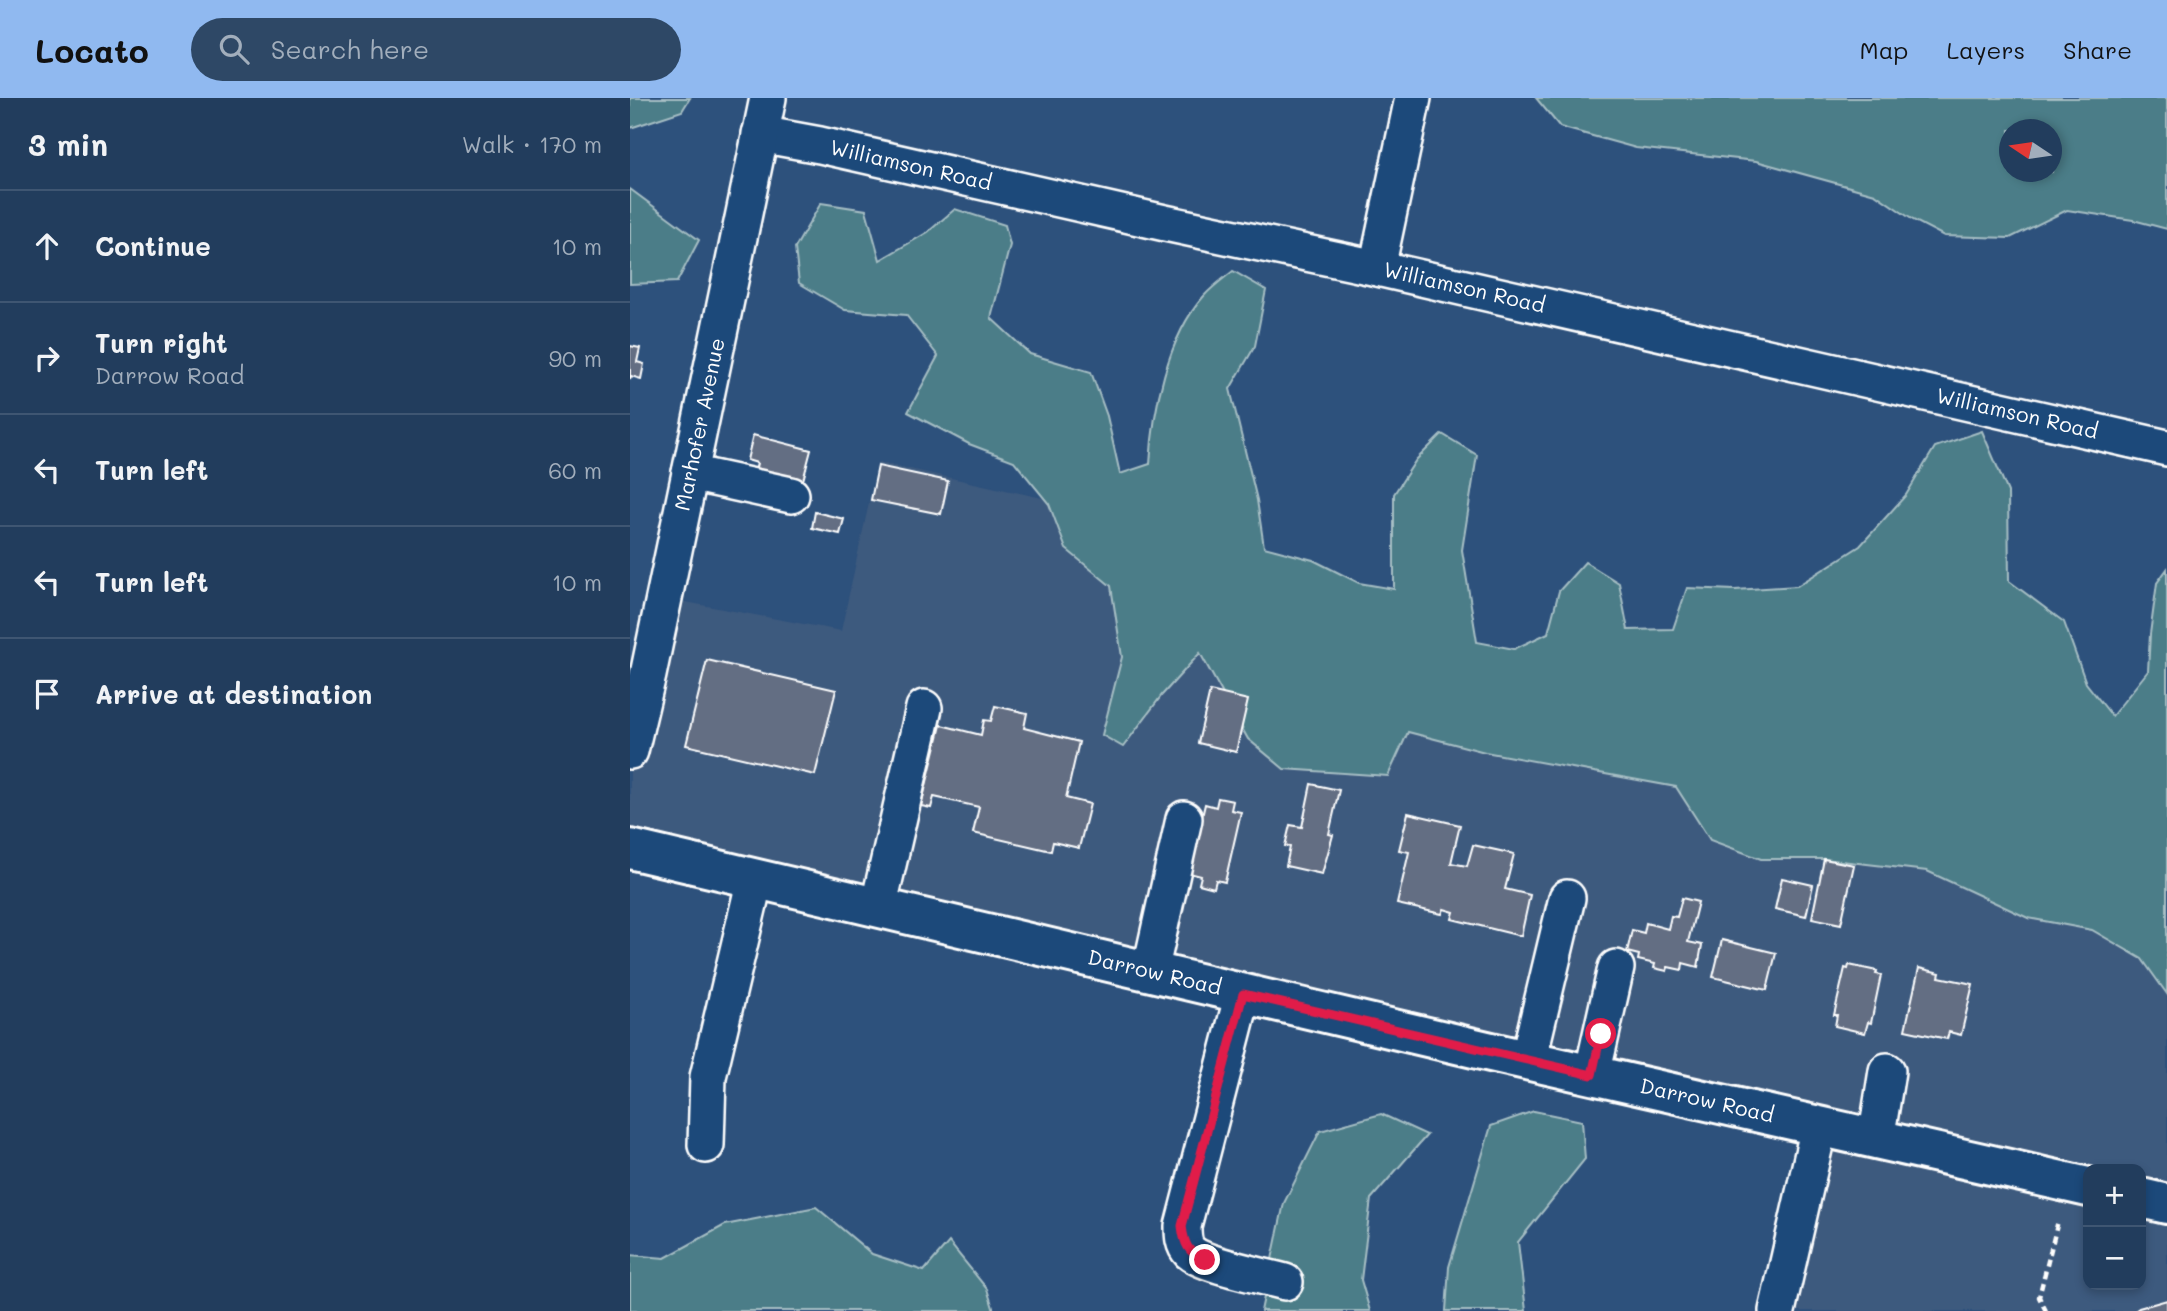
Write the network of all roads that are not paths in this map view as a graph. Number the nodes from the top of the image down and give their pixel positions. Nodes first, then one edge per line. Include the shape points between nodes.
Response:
1 (768, 98) edge
2 (1413, 98) edge
3 (760, 134) junction
4 (1377, 268) junction
5 (2167, 448) edge
6 (690, 473) junction
7 (790, 495) dead end
8 (924, 708) dead end
9 (630, 751) edge
10 (1184, 819) dead end
11 (630, 849) edge
12 (755, 879) junction
13 (1567, 898) dead end
14 (878, 908) junction
15 (1616, 968) dead end
16 (1150, 972) junction
17 (1243, 994) junction
18 (1528, 1060) junction
19 (1887, 1071) dead end
20 (1592, 1075) junction
21 (1819, 1127) junction
22 (1876, 1140) junction
23 (706, 1145) dead end
24 (2083, 1186) edge
25 (2146, 1199) edge
26 (2167, 1204) edge
27 (1285, 1282) dead end
28 (1777, 1311) edge

1 - 3 street, Marhofer Avenue
2 - 4 street
3 - 4 street, Williamson Road
3 - 6 street, Marhofer Avenue
4 - 5 street, Williamson Road
6 - 7 street
6 - 9 street, Marhofer Avenue
8 - 14 street
10 - 16 street
11 - 12 main road, Darrow Road
12 - 14 main road, Darrow Road
12 - 23 street via 708,1077
13 - 18 street
14 - 16 main road, Darrow Road
15 - 20 street
16 - 17 main road, Darrow Road
17 - 18 main road, Darrow Road
17 - 27 street via 1182,1226 1183,1239 1188,1250 1205,1260
18 - 20 main road, Darrow Road
19 - 22 street
20 - 21 main road, Darrow Road
21 - 22 main road, Darrow Road
21 - 28 street
22 - 24 main road, Darrow Road
25 - 26 main road

